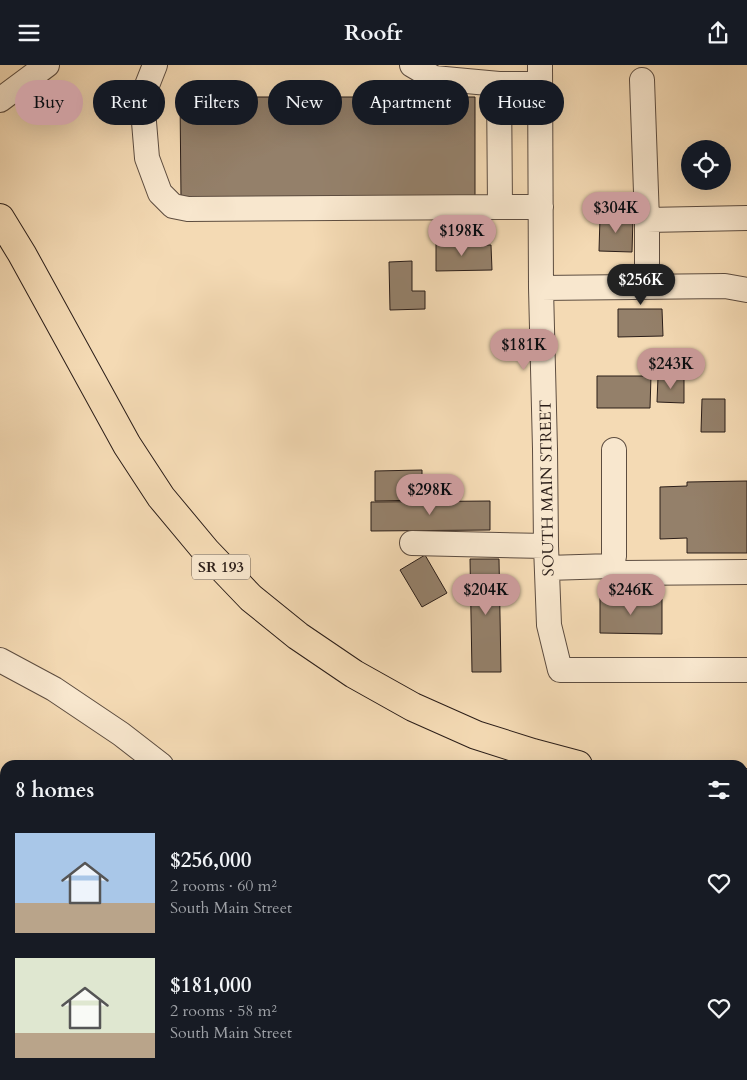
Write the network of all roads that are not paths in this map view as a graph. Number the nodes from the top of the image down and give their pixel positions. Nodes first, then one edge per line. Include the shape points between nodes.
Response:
1 (47, 65) edge
2 (155, 65) edge
3 (412, 65) edge
4 (540, 74) edge
5 (518, 80) edge
6 (642, 80) dead end
7 (479, 83) edge
8 (0, 100) edge
9 (499, 125) edge
10 (500, 207) junction
11 (541, 207) junction
12 (0, 218) edge
13 (747, 218) edge
14 (647, 220) junction
15 (11, 249) edge
16 (647, 286) junction
17 (541, 288) junction
18 (747, 290) edge
19 (614, 450) dead end
20 (412, 543) dead end
21 (547, 557) junction
22 (612, 566) junction
23 (747, 572) edge
24 (0, 660) edge
25 (747, 670) edge
26 (155, 760) edge
27 (559, 760) edge

1 - 8 street
2 - 10 street via 142,98 147,158 160,193 173,206 188,209
3 - 7 street via 434,78
4 - 5 street
4 - 11 street, SOUTH MAIN STREET
6 - 14 street
9 - 10 street
10 - 11 street
11 - 17 street, SOUTH MAIN STREET
12 - 15 main road, SR 193
13 - 14 street
14 - 16 street
15 - 27 main road, SR 193 via 161,497 251,598 306,642 413,707 476,735
16 - 17 street
16 - 18 street via 724,285
17 - 21 street, SOUTH MAIN STREET
19 - 22 street
20 - 21 street
21 - 22 street
21 - 25 street, SOUTH MAIN STREET via 549,625 560,670
22 - 23 street via 622,573
24 - 26 street via 61,694

